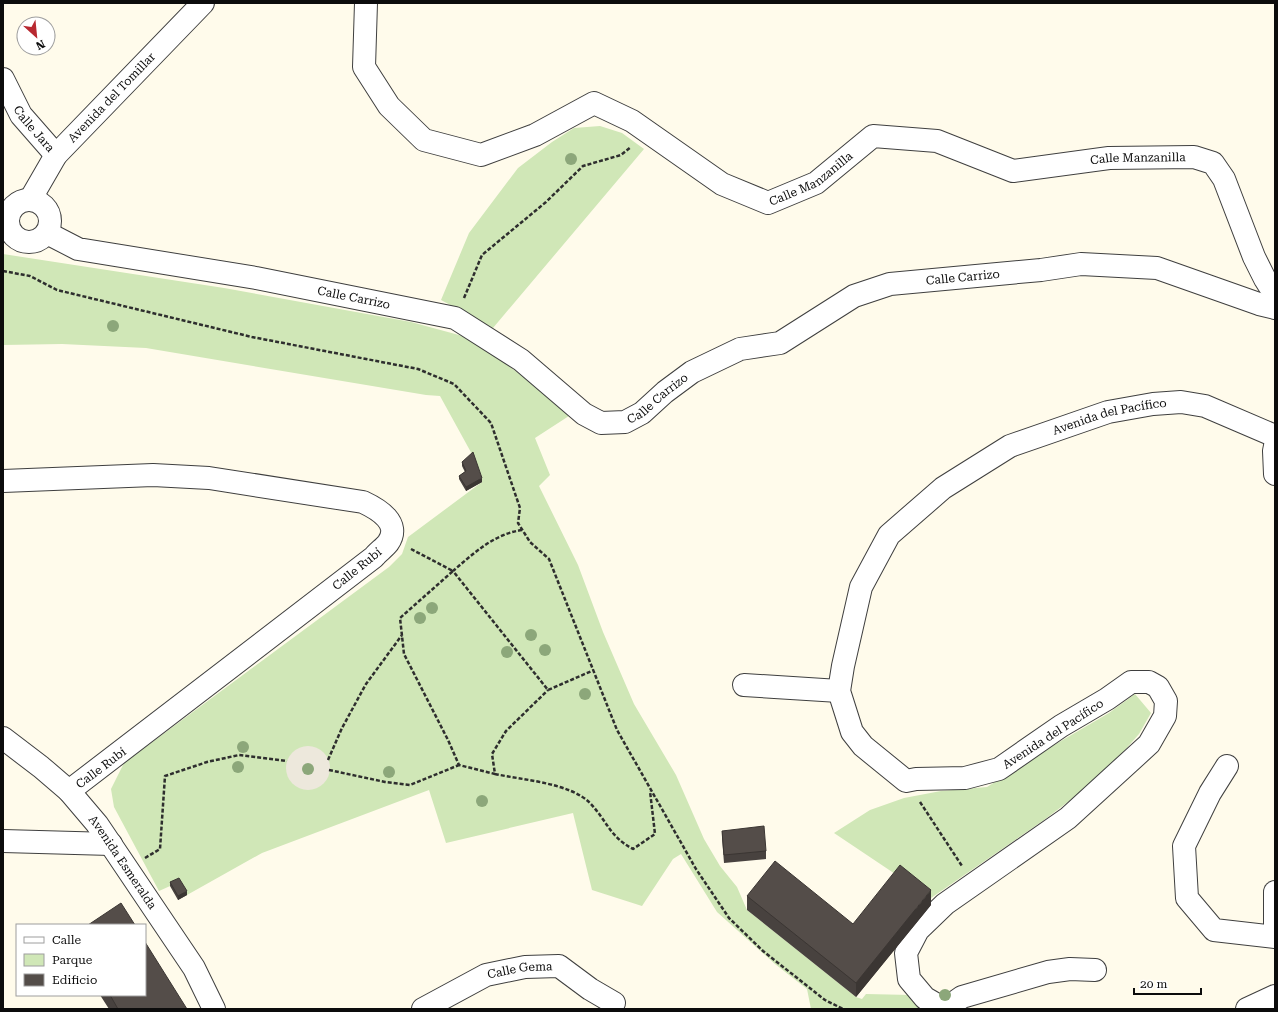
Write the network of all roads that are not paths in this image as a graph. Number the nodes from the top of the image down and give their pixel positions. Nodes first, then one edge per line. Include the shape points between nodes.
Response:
1 (204, 3) edge
2 (366, 3) edge
3 (3, 79) edge
4 (56, 155) junction
5 (30, 200) junction
6 (6, 225) edge
7 (47, 233) junction
8 (1254, 257) junction
9 (1229, 294) junction
10 (1271, 306) edge
11 (1275, 436) edge
12 (1275, 446) edge
13 (1275, 474) edge
14 (3, 481) edge
15 (744, 685) dead end
16 (839, 691) junction
17 (3, 738) edge
18 (1227, 766) dead end
19 (69, 792) junction
20 (3, 841) edge
21 (111, 844) junction
22 (1275, 892) edge
23 (1275, 925) edge
24 (1275, 937) edge
25 (1095, 970) dead end
26 (1275, 996) edge
27 (614, 1003) dead end
28 (214, 1009) edge
29 (423, 1009) edge
30 (945, 1009) edge
31 (1247, 1009) edge

1 - 4 street, Avenida del Tomillar
2 - 8 street, Calle Manzanilla via 364,67 389,106 424,140 481,155 535,135 594,103 632,121 722,184 768,203 816,183 873,136 938,141 1013,171 1109,158 1194,157 1213,163 1224,179
3 - 4 street, Calle Jara via 21,115
4 - 5 street, Avenida del Tomillar
5 - 6 street via 14,208
5 - 7 street via 44,206 48,212 50,219
6 - 7 street via 22,241 36,241
7 - 9 street, Calle Carrizo via 78,249 256,278 455,318 521,360 584,414 601,423 625,422 642,413 692,372 740,349 780,343 854,296 890,284 1081,264 1157,268
8 - 9 street via 1253,279 1240,291
8 - 10 street, Calle Manzanilla via 1264,279
9 - 10 street, Calle Carrizo
11 - 16 street, Avenida del Pacífico via 1205,406 1181,402 1108,412 1010,446 943,488 889,536 861,587
12 - 13 street
14 - 19 street, Calle Rubí via 153,475 209,478 363,502 388,517 392,532 388,543 368,561
15 - 16 street
16 - 30 street, Avenida del Pacífico via 852,732 863,746 906,781 965,778 999,769 1131,682 1149,682 1158,688 1166,701 1164,716 1149,744 1068,818 973,883 945,904 918,930 906,953 909,979 925,998
17 - 19 street, Avenida Esmeralda
18 - 24 street via 1210,793 1184,846 1187,898 1214,930
19 - 21 street, Avenida Esmeralda via 85,808
20 - 21 street
21 - 28 street, Avenida Esmeralda via 194,968
22 - 23 street
25 - 30 street via 1048,972 962,997
26 - 31 street
27 - 29 street, Calle Gema via 559,966 525,967 486,975

